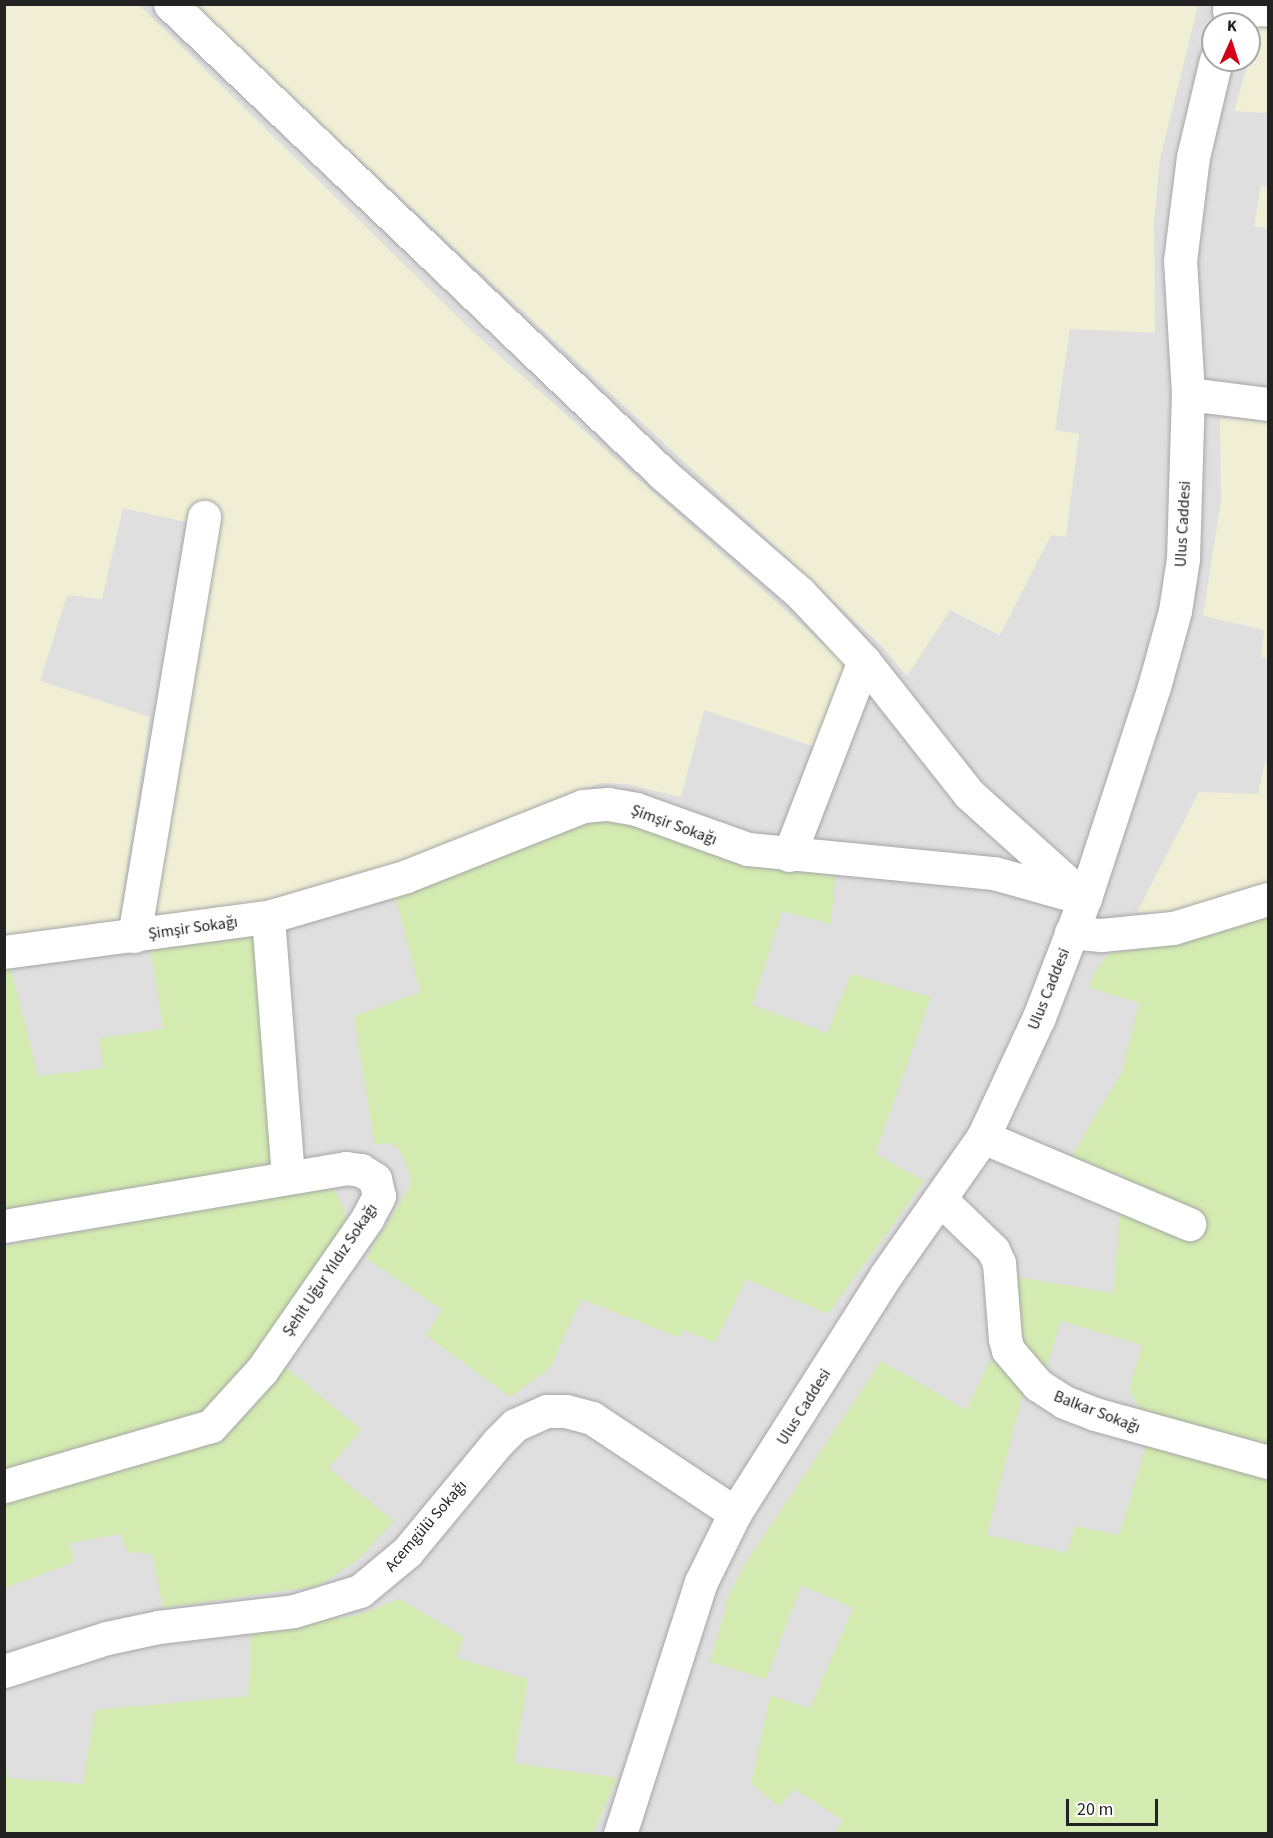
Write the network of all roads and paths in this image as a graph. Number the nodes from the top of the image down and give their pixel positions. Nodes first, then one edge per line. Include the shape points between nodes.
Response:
1 (170, 4) edge
2 (1269, 9) edge
3 (1238, 12) edge
4 (1213, 72) edge
5 (1188, 394) junction
6 (1269, 404) edge
7 (204, 517) dead end
8 (864, 661) junction
9 (789, 855) junction
10 (1085, 898) junction
11 (1269, 899) edge
12 (268, 917) junction
13 (1071, 932) junction
14 (134, 936) junction
15 (4, 952) edge
16 (983, 1137) junction
17 (288, 1177) junction
18 (940, 1199) junction
19 (1189, 1224) dead end
20 (4, 1226) edge
21 (1269, 1462) edge
22 (4, 1486) edge
23 (735, 1513) junction
24 (4, 1671) edge
25 (620, 1833) edge

1 - 8 street via 663,474 800,594
2 - 3 street
4 - 5 street, Ulus Caddesi via 1184,212 1180,261
5 - 6 street
5 - 10 street, Ulus Caddesi via 1183,559 1175,611
7 - 14 street, Şimşir Sokağı
8 - 9 street
8 - 10 street via 969,794
9 - 10 street, Şimşir Sokağı via 994,873
9 - 12 street, Şimşir Sokağı via 720,842 636,809 608,804 583,807 404,877
10 - 13 street, Ulus Caddesi
11 - 13 street via 1173,928 1101,935
12 - 14 street, Şimşir Sokağı
12 - 17 street
13 - 16 street, Ulus Caddesi via 1039,1017
14 - 15 street, Şimşir Sokağı
16 - 18 street, Ulus Caddesi
16 - 19 street
17 - 20 street, Şehit Uğur Yıldız Sokağı
17 - 22 street, Şehit Uğur Yıldız Sokağı via 346,1168 361,1170 375,1179 379,1196 367,1219 232,1407 201,1430
18 - 21 street, Balkar Sokağı via 993,1250 999,1263 1008,1350 1038,1385 1064,1402 1095,1414
18 - 23 street, Ulus Caddesi via 886,1275
23 - 24 street, Acemgülü Sokağı via 592,1418 547,1411 534,1414 504,1437 407,1552 360,1591 294,1611 158,1627 107,1638
23 - 25 street, Ulus Caddesi via 700,1582

